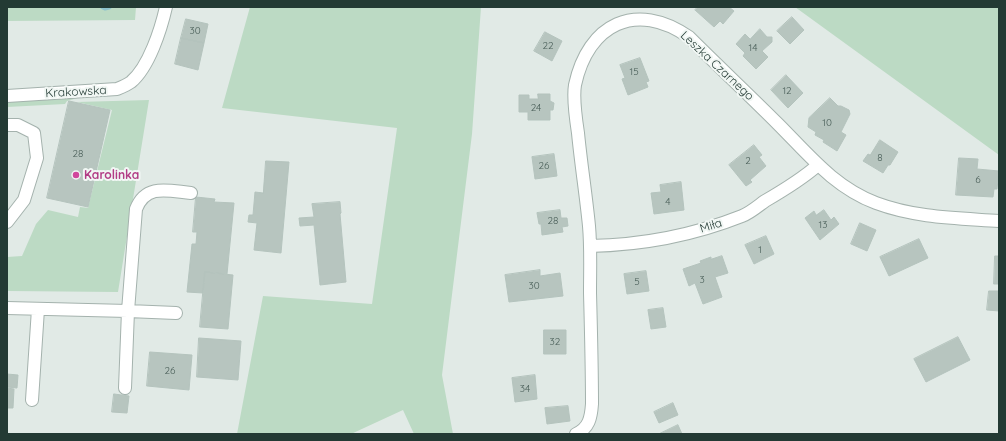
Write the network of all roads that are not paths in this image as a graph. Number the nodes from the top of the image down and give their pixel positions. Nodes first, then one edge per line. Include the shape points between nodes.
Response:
1 (166, 7) edge
2 (7, 96) edge
3 (7, 125) edge
4 (818, 165) junction
5 (191, 193) dead end
6 (999, 221) edge
7 (7, 222) edge
8 (590, 246) junction
9 (7, 308) edge
10 (38, 308) junction
11 (128, 310) junction
12 (176, 313) dead end
13 (125, 388) dead end
14 (32, 400) dead end
15 (576, 434) edge

1 - 2 street, Krakowska via 155,44 141,69 122,87
3 - 7 street via 18,125 34,133 37,158 24,200
4 - 6 street, Leszka Czarnego via 855,194 876,203 927,216
4 - 8 street, Miła via 804,177 743,215 659,239
4 - 8 street, Leszka Czarnego via 689,37 655,20 637,19 622,22 598,36 579,69 575,87
5 - 11 street via 152,191 139,201 134,225
8 - 15 street, Leszka Czarnego via 592,404 588,425
9 - 10 street
10 - 11 street
10 - 14 street
11 - 12 street
11 - 13 street

